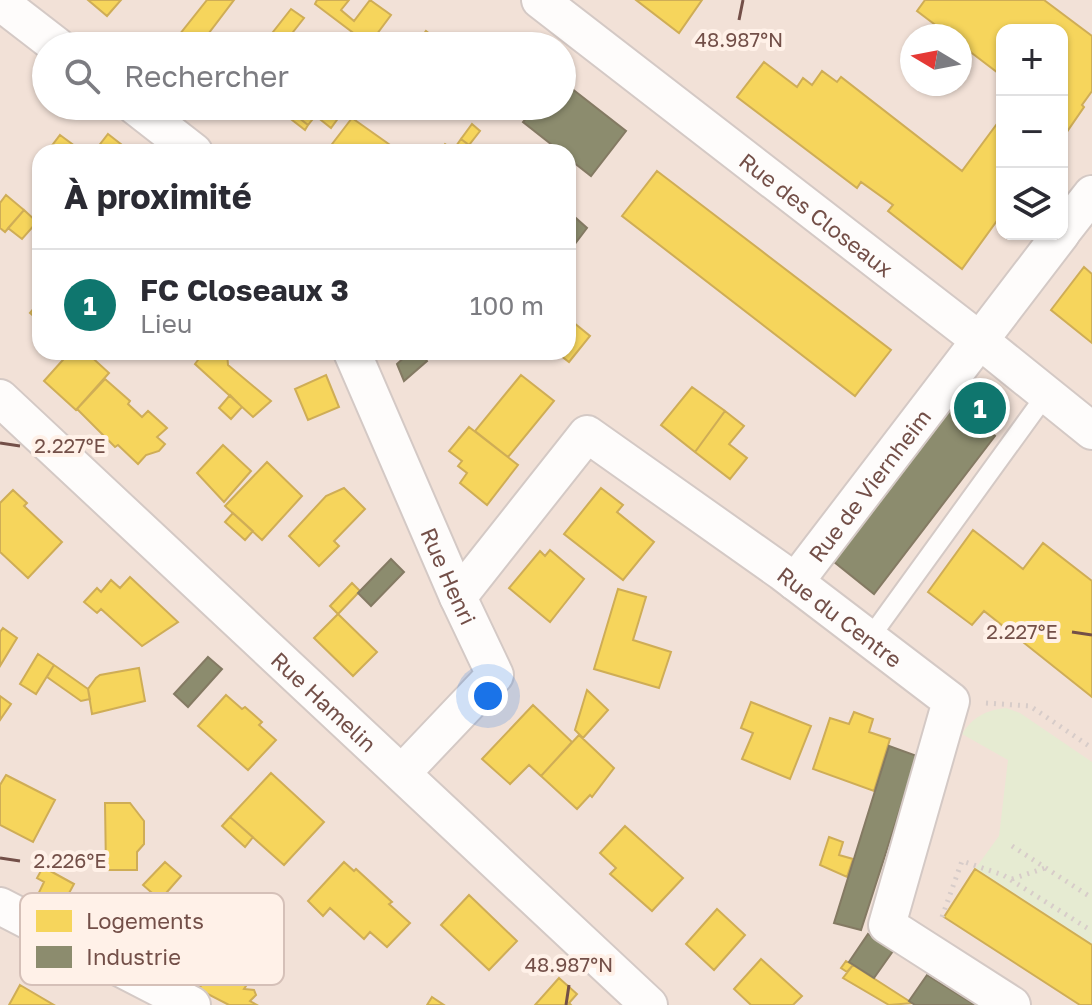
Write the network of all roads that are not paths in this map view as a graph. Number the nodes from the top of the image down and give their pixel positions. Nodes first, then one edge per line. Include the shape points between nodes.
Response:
1 (540, 0) edge
2 (0, 2) edge
3 (39, 32) edge
4 (153, 120) edge
5 (184, 144) edge
6 (1092, 194) edge
7 (1068, 224) edge
8 (1056, 240) edge
9 (978, 339) junction
10 (355, 360) edge
11 (1045, 396) junction
12 (0, 398) edge
13 (1092, 431) edge
14 (795, 582) junction
15 (458, 597) junction
16 (869, 639) junction
17 (403, 772) junction
18 (0, 906) edge
19 (20, 916) edge
20 (153, 985) edge
21 (192, 1005) edge
22 (649, 1005) edge
23 (1012, 1005) edge

1 - 9 street, Rue des Closeaux
2 - 3 street
4 - 5 street
6 - 7 street, Rue de Viernheim
8 - 9 street, Rue de Viernheim
9 - 11 street, Rue des Closeaux
9 - 14 street, Rue de Viernheim
10 - 15 street, Rue Henri
11 - 13 street, Rue des Closeaux
11 - 16 lane
12 - 17 street, Rue Hamelin
14 - 15 street, Rue du Centre via 587,434
14 - 16 street, Rue du Centre
15 - 17 street, Rue Henri via 495,675
16 - 23 street, Rue du Centre via 951,701 887,925
17 - 22 street, Rue Hamelin
18 - 19 street
20 - 21 street

